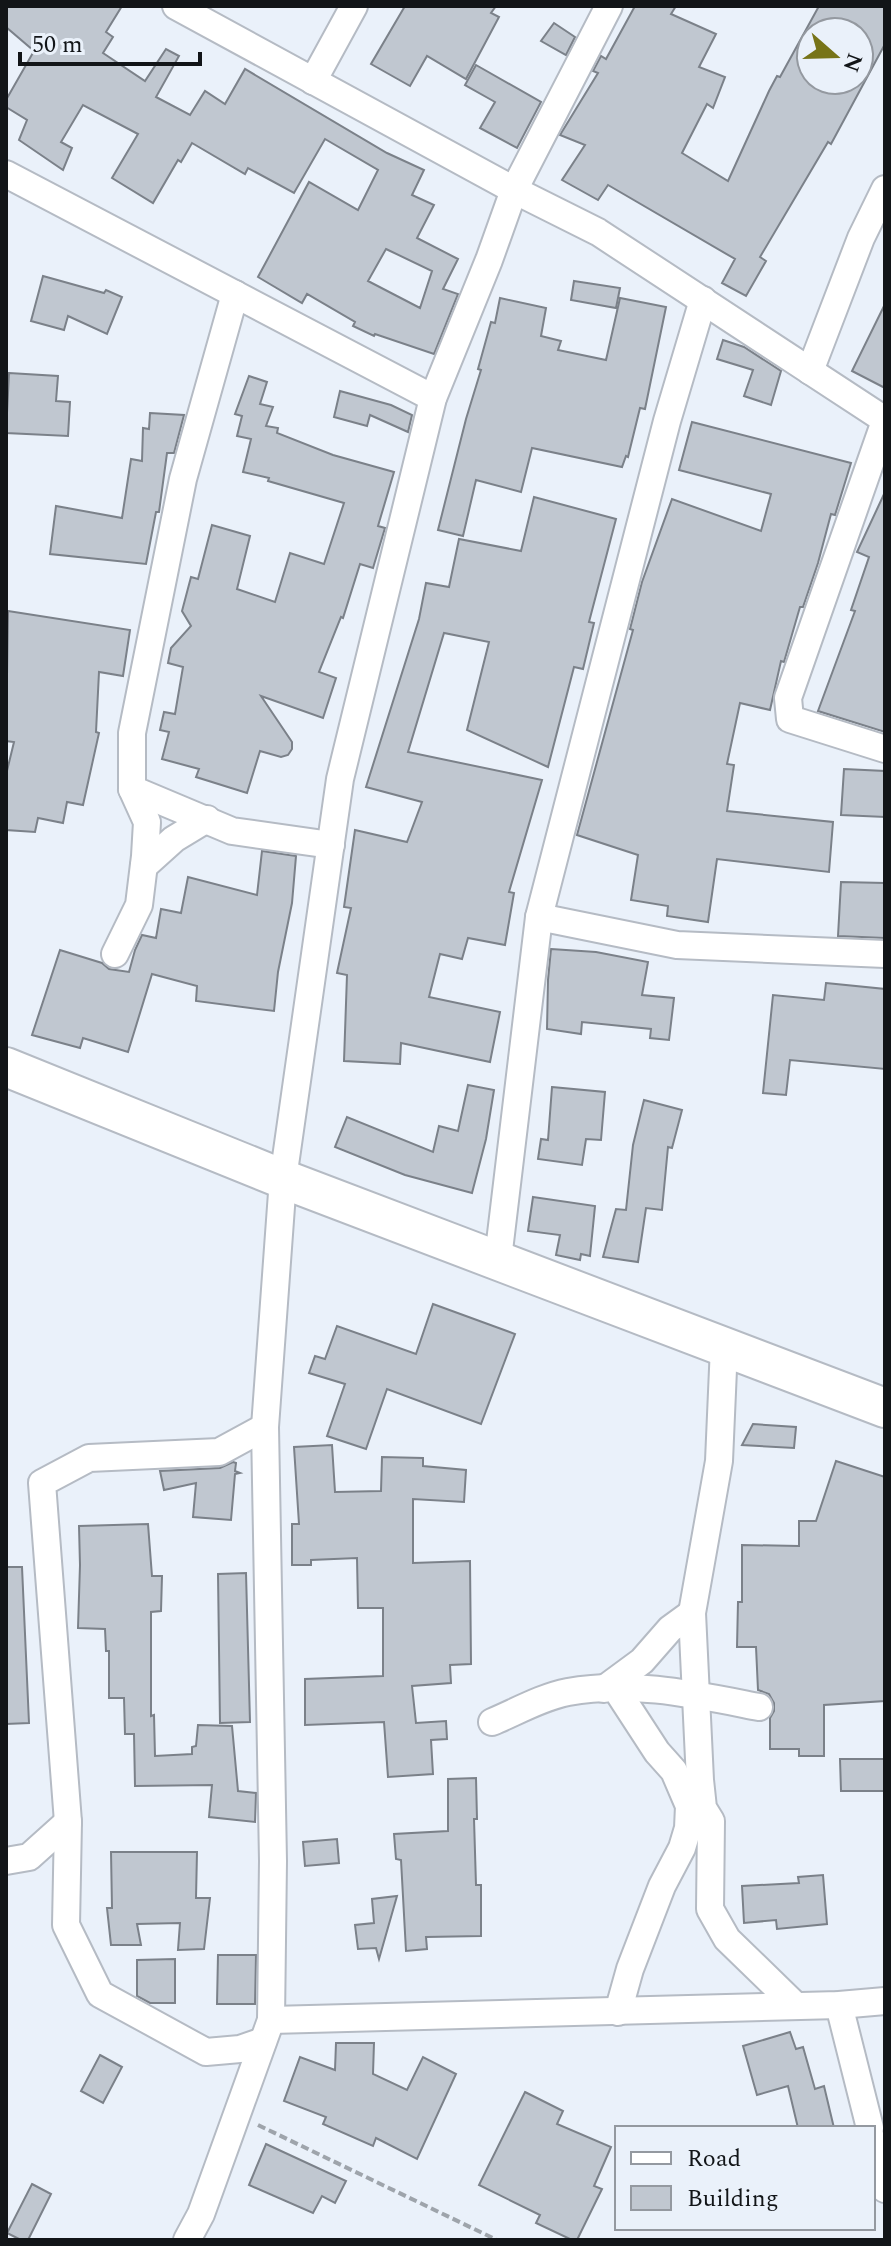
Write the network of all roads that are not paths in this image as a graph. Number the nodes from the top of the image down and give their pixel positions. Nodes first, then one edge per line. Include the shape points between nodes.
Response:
1 (176, 6) edge
2 (354, 6) edge
3 (609, 6) edge
4 (313, 81) junction
5 (6, 174) edge
6 (885, 189) edge
7 (514, 190) junction
8 (235, 294) junction
9 (703, 300) junction
10 (810, 371) junction
11 (433, 398) junction
12 (885, 420) edge
13 (885, 749) edge
14 (132, 789) junction
15 (207, 819) junction
16 (331, 845) junction
17 (144, 866) junction
18 (539, 917) junction
19 (115, 954) dead end
20 (885, 954) edge
21 (6, 1067) edge
22 (283, 1179) junction
23 (498, 1259) junction
24 (724, 1346) junction
25 (885, 1408) edge
26 (265, 1427) junction
27 (692, 1613) junction
28 (610, 1689) junction
29 (695, 1695) junction
30 (759, 1707) dead end
31 (492, 1722) dead end
32 (68, 1822) junction
33 (6, 1861) edge
34 (885, 2001) edge
35 (839, 2005) junction
36 (796, 2006) junction
37 (618, 2012) junction
38 (267, 2030) junction
39 (869, 2126) edge
40 (875, 2149) edge
41 (885, 2189) edge
42 (187, 2240) edge

1 - 4 street
2 - 4 street
3 - 7 street
4 - 7 street
5 - 8 street
6 - 10 street
7 - 9 street via 598,232
7 - 11 street
8 - 11 street
8 - 14 street via 183,479 132,733
9 - 10 street
9 - 18 street
10 - 12 street
11 - 16 street via 340,779
12 - 13 street via 788,698 790,719
14 - 15 street
14 - 17 street via 147,822
15 - 16 street via 232,831
15 - 17 street
16 - 22 street
17 - 19 street via 139,905
18 - 20 street via 677,945
18 - 23 street
21 - 22 street
22 - 23 street
22 - 26 street
23 - 24 street
24 - 25 street
24 - 27 street via 719,1461
26 - 32 street via 219,1452 89,1458 42,1483
26 - 38 street via 273,1861
27 - 28 street
27 - 29 street
28 - 29 street
28 - 31 street via 566,1692
28 - 37 street via 674,1771 689,1806 682,1848 662,1886
29 - 30 street
29 - 36 street via 703,1808 711,1821 710,1909 727,1939
32 - 33 street via 29,1857
32 - 38 street via 66,1925 100,1994 206,2052 240,2049
34 - 35 street
35 - 36 street
35 - 39 street
36 - 37 street
37 - 38 street
38 - 42 street
40 - 41 street

